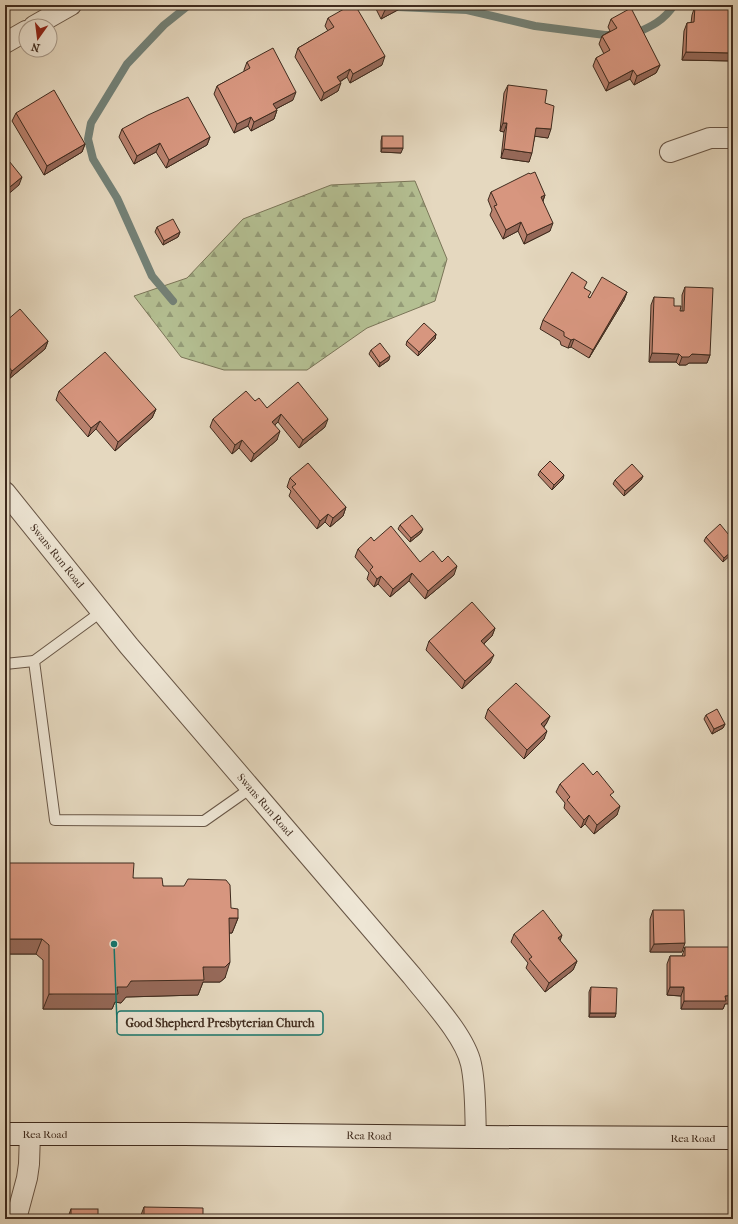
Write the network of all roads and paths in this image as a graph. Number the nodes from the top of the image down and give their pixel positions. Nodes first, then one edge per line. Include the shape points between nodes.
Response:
1 (71, 5) edge
2 (48, 18) edge
3 (18, 36) edge
4 (5, 43) edge
5 (733, 138) edge
6 (670, 152) dead end
7 (5, 492) edge
8 (102, 612) junction
9 (34, 661) junction
10 (5, 664) edge
11 (251, 788) junction
12 (5, 1134) edge
13 (30, 1134) junction
14 (476, 1137) junction
15 (733, 1138) edge
16 (16, 1219) edge

1 - 2 street
3 - 4 street
5 - 6 street via 710,138
7 - 8 street, Swans Run Road
8 - 9 lane
8 - 11 street, Swans Run Road
9 - 10 lane
9 - 11 lane via 55,820 204,821
11 - 14 street, Swans Run Road via 412,976 451,1026 471,1063
12 - 13 main road, Rea Road
13 - 14 main road, Rea Road
13 - 16 street via 27,1178
14 - 15 main road, Rea Road

